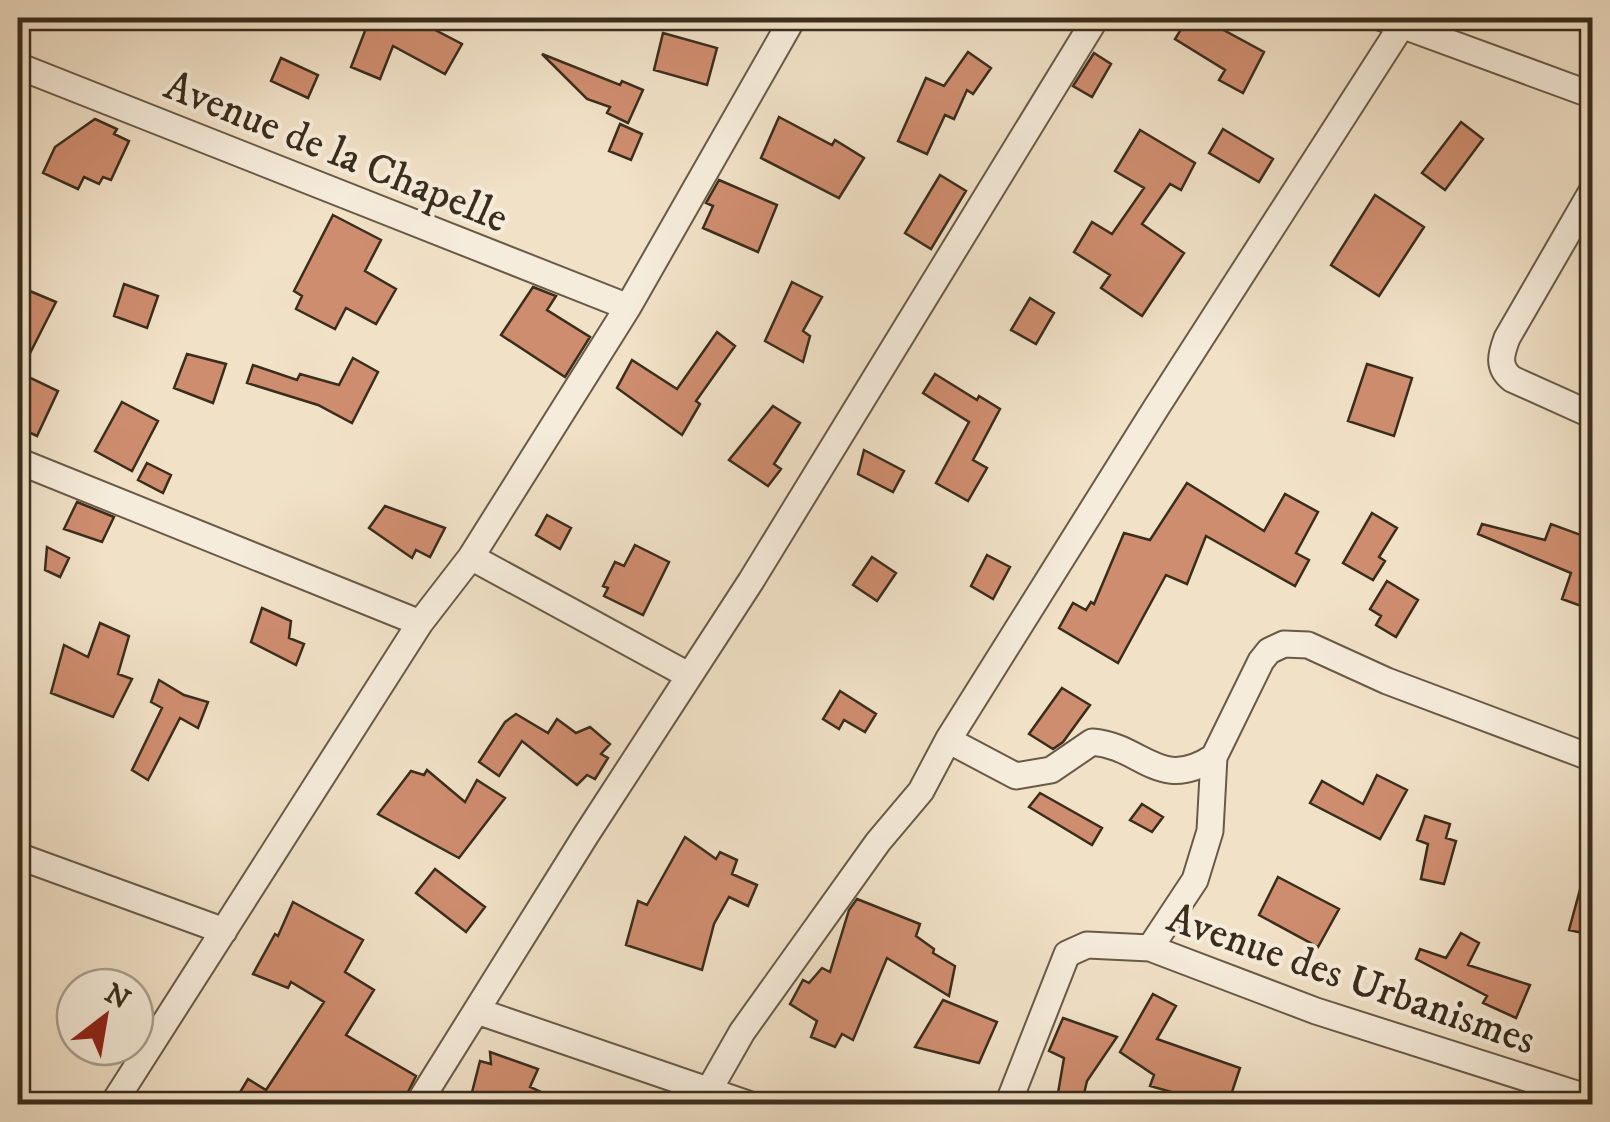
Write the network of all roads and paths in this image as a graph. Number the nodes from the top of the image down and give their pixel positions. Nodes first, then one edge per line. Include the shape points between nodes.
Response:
1 (793, 18) edge
2 (1096, 18) edge
3 (1392, 21) edge
4 (18, 66) edge
5 (1592, 95) edge
6 (1592, 191) edge
7 (628, 308) junction
8 (1592, 415) edge
9 (18, 461) edge
10 (471, 557) junction
11 (420, 623) junction
12 (688, 675) junction
13 (948, 740) junction
14 (1214, 757) junction
15 (1592, 758) edge
16 (18, 856) edge
17 (224, 932) junction
18 (1150, 948) junction
19 (476, 1011) junction
20 (710, 1090) junction
21 (1592, 1099) edge
22 (113, 1104) edge
23 (418, 1104) edge
24 (748, 1104) edge
25 (1008, 1104) edge

1 - 7 street
2 - 12 street
3 - 5 street
3 - 13 street
4 - 7 street, Avenue de la Chapelle
6 - 8 street via 1506,338 1501,364 1512,379
7 - 10 street
9 - 11 street
10 - 11 street
10 - 12 street
11 - 17 street
12 - 19 street
13 - 14 street via 1016,776 1050,770 1092,742 1172,773
13 - 20 street via 921,791 742,1032
14 - 15 street via 1261,661 1277,646 1294,642
14 - 18 street via 1210,831 1195,880
16 - 17 street
17 - 22 street
18 - 21 street, Avenue des Urbanismes via 1316,1010
18 - 25 street, Avenue des Urbanismes via 1086,945 1067,954
19 - 20 street
19 - 23 street
20 - 24 street

